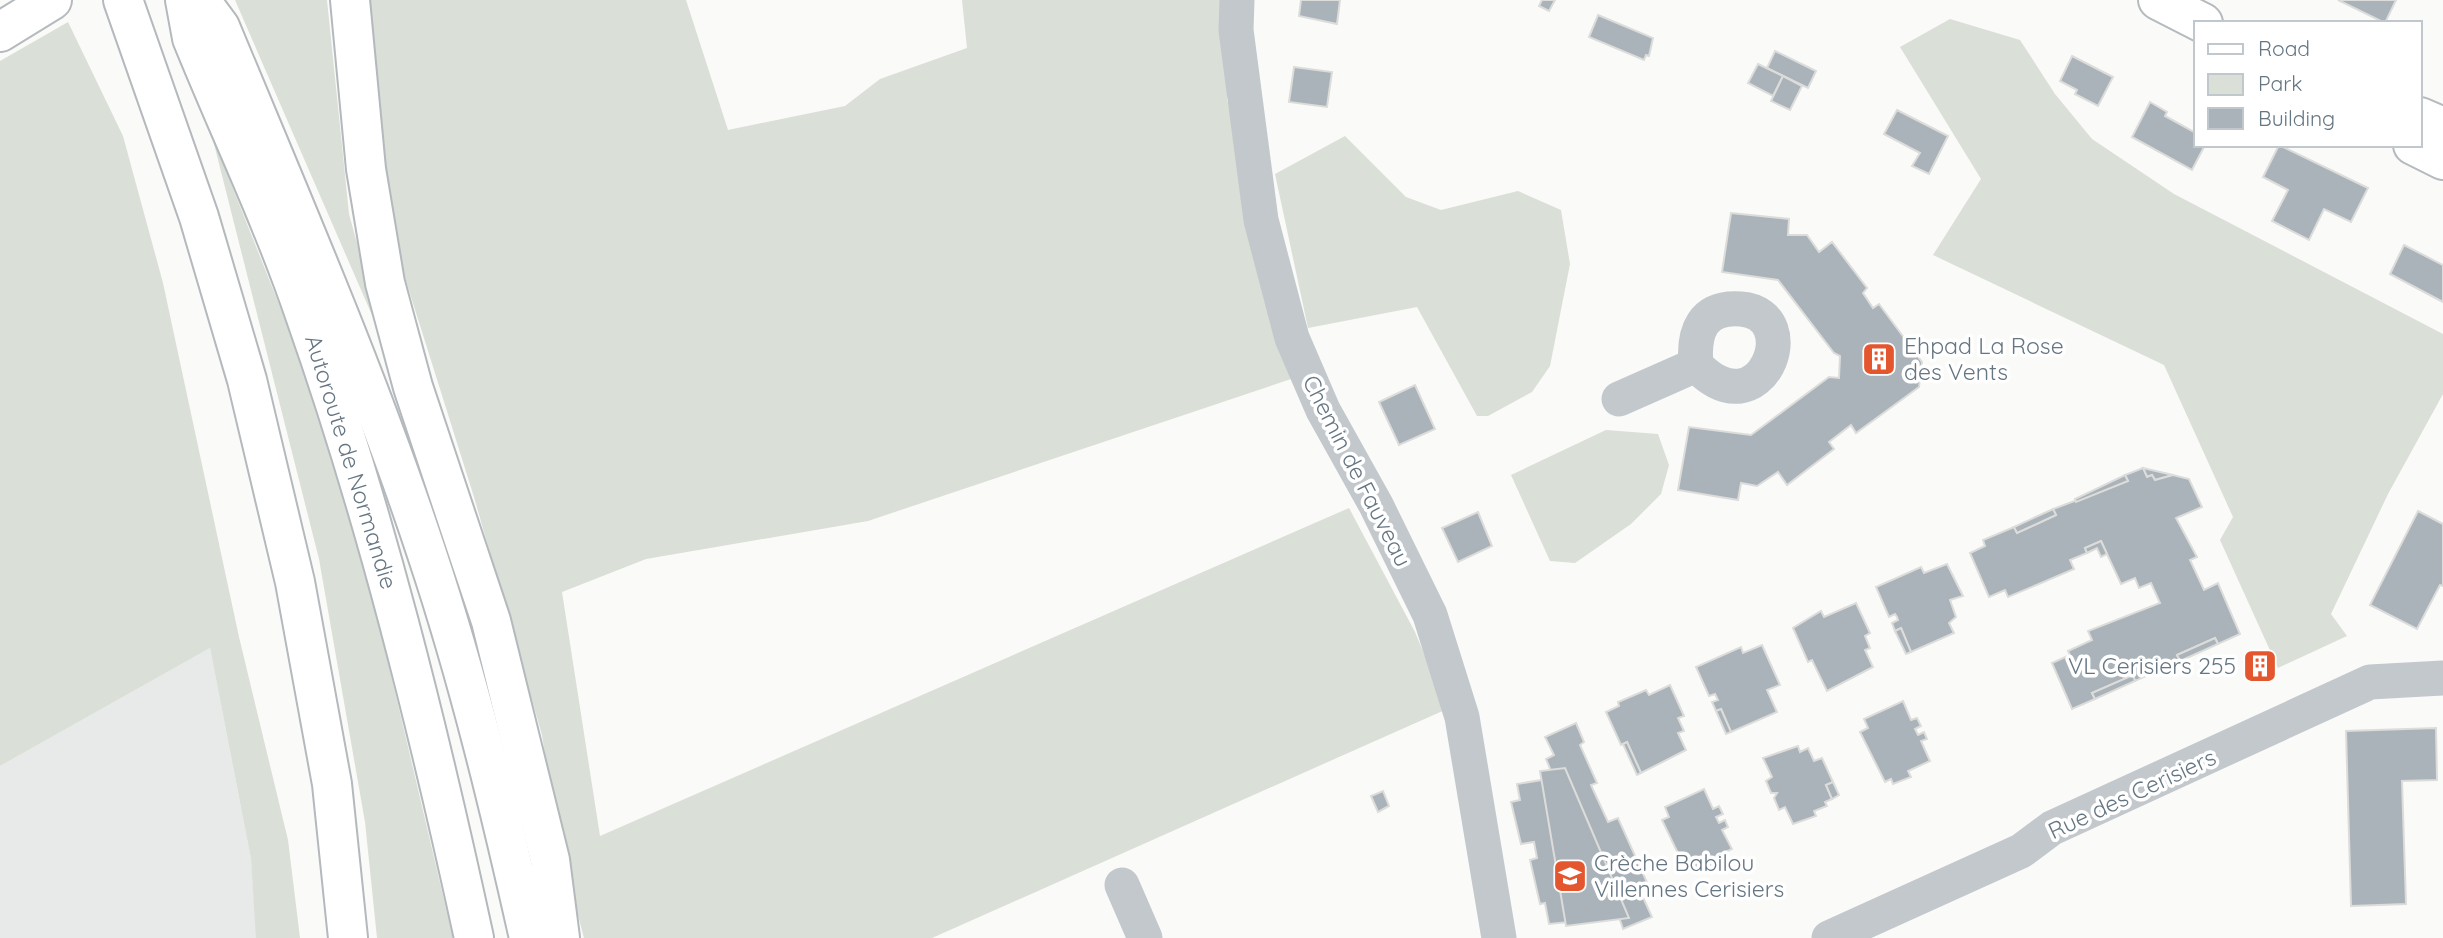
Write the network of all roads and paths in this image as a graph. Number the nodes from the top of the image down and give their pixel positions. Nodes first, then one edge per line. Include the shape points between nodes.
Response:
1 (124, 0) edge
2 (185, 0) edge
3 (200, 0) edge
4 (351, 0) edge
5 (1237, 0) edge
6 (2158, 0) edge
7 (2199, 21) edge
8 (2422, 118) edge
9 (2443, 128) edge
10 (2417, 147) edge
11 (2443, 160) edge
12 (1696, 365) dead end
13 (1619, 399) dead end
14 (2443, 678) edge
15 (1122, 884) dead end
16 (348, 938) edge
17 (474, 938) edge
18 (529, 938) edge
19 (560, 938) edge
20 (1146, 938) edge
21 (1499, 938) edge
22 (1829, 938) edge

1 - 16 main road via 199,217 247,380 292,568 332,784
2 - 17 main road, Autoroute de Normandie via 192,38 303,310 374,526 438,774
3 - 18 main road via 220,27 331,294 427,554 469,689
4 - 19 main road via 366,169 385,283 413,387 491,621 550,860
5 - 21 street, Chemin de Fauveau via 1236,30 1261,220 1292,338 1323,410 1430,615 1462,717
6 - 7 main road
8 - 9 main road
10 - 11 main road
12 - 13 street
14 - 22 street, Rue des Cerisiers via 2370,682 2336,695 2281,725 2052,828 2021,852
15 - 20 street

